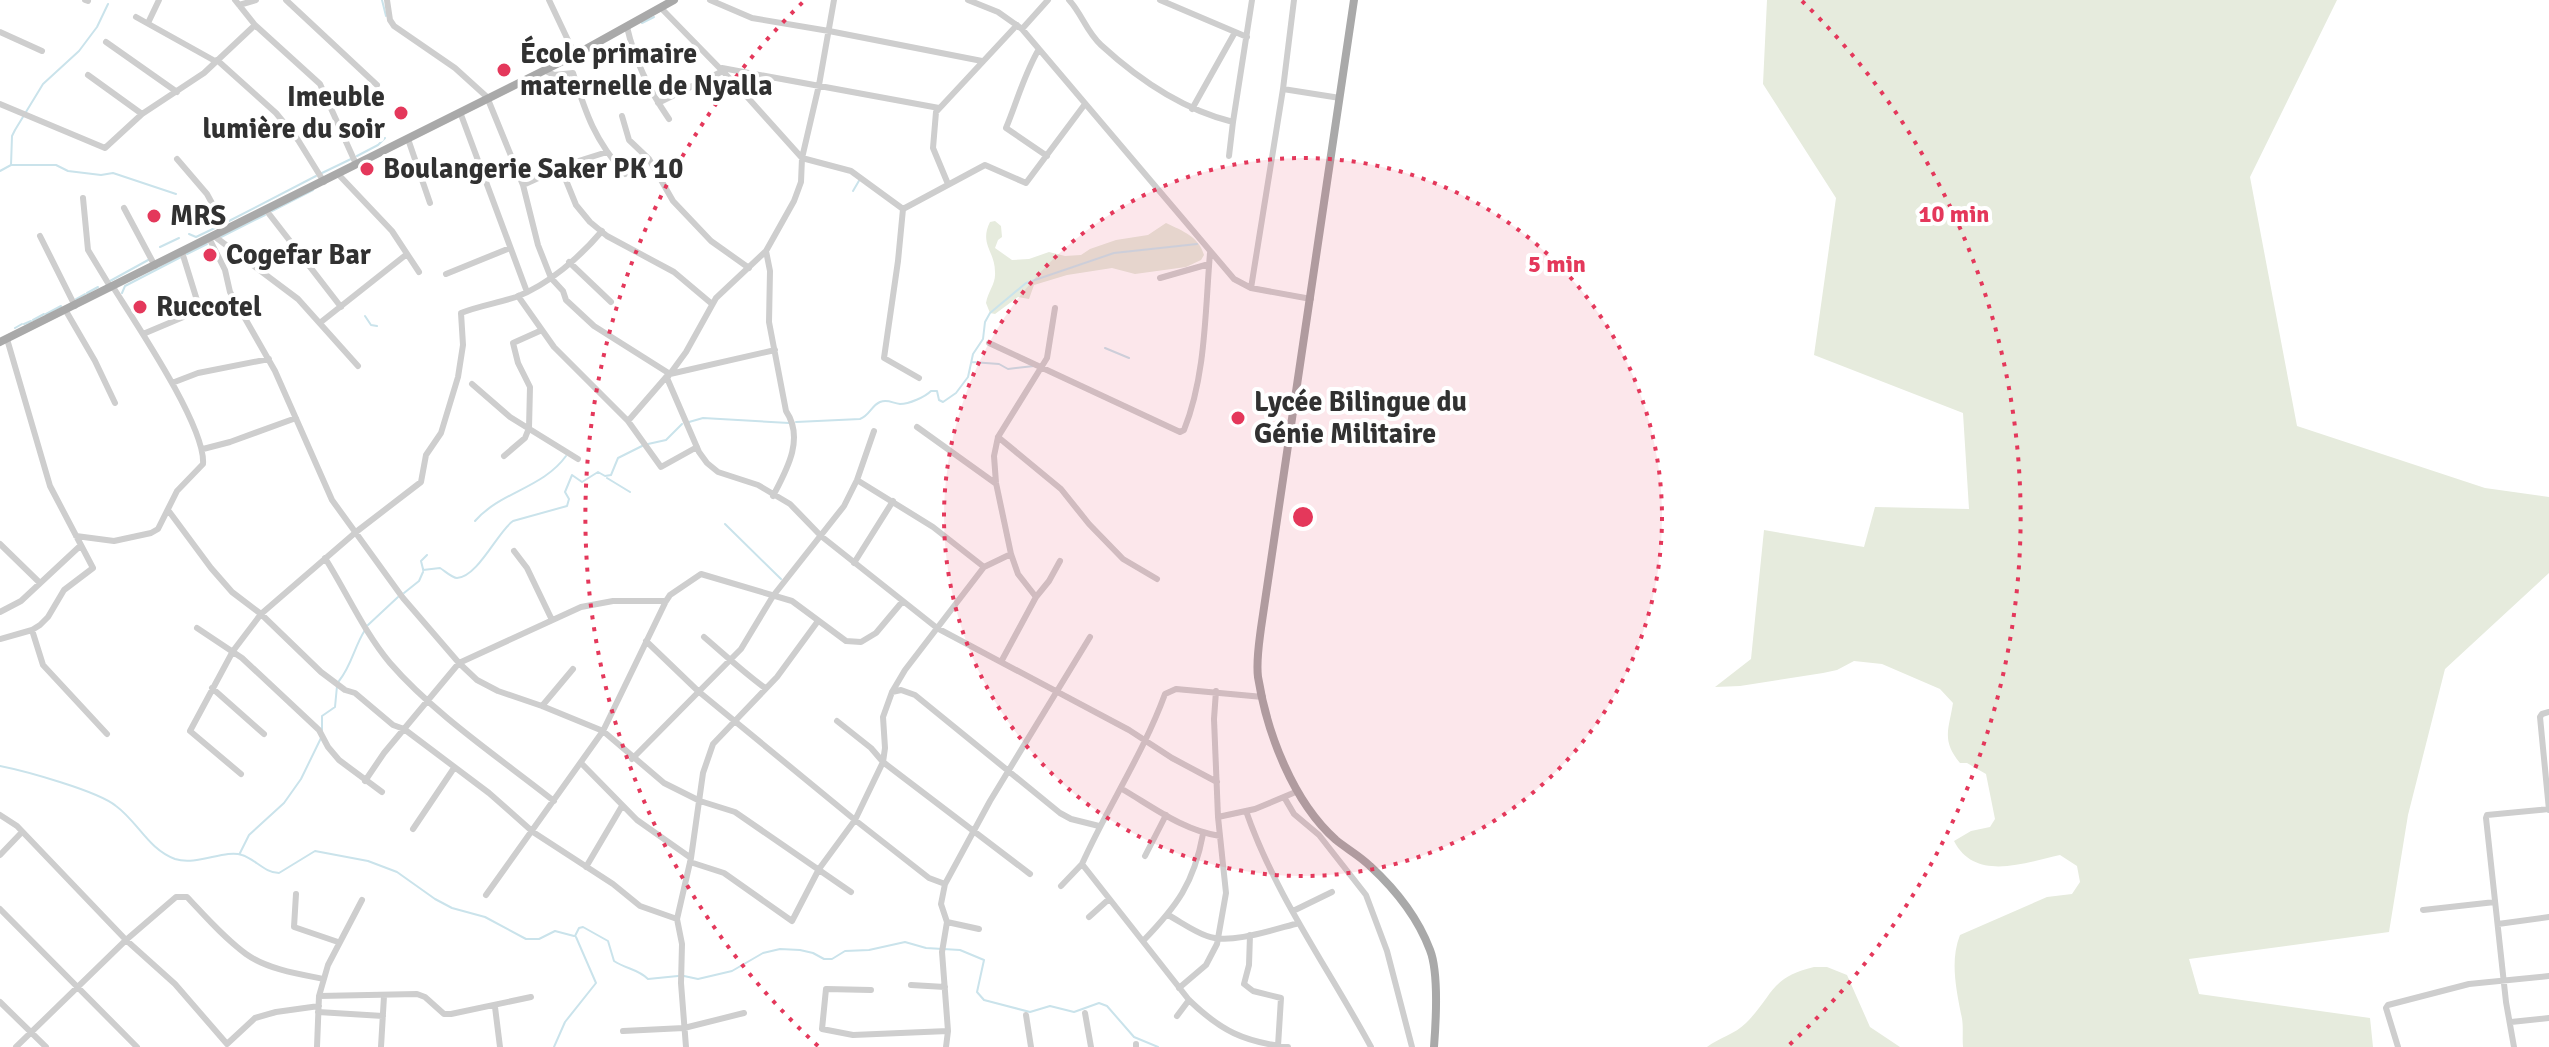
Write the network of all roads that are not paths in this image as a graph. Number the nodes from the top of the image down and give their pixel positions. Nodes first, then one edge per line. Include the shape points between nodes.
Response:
1 (159, 0) edge
2 (256, 0) edge
3 (286, 0) edge
4 (387, 0) edge
5 (549, 0) edge
6 (674, 0) edge
7 (710, 0) edge
8 (834, 0) edge
9 (968, 0) edge
10 (1048, 0) edge
11 (1069, 0) edge
12 (1160, 0) edge
13 (1252, 0) edge
14 (1294, 0) edge
15 (1354, 0) edge
16 (237, 2) edge
17 (661, 8) junction
18 (136, 17) dead end
19 (148, 23) junction
20 (255, 25) junction
21 (627, 27) junction
22 (1020, 27) junction
23 (829, 31) junction
24 (0, 32) edge
25 (1234, 34) junction
26 (1247, 37) junction
27 (106, 42) dead end
28 (1039, 49) junction
29 (42, 51) dead end
30 (575, 55) junction
31 (216, 60) junction
32 (982, 61) junction
33 (544, 70) junction
34 (721, 70) junction
35 (88, 75) dead end
36 (377, 85) dead end
37 (819, 85) junction
38 (1283, 89) junction
39 (177, 92) junction
40 (487, 97) junction
41 (1340, 98) junction
42 (658, 103) junction
43 (0, 104) edge
44 (1085, 104) junction
45 (939, 108) junction
46 (1192, 109) junction
47 (460, 112) junction
48 (142, 114) junction
49 (622, 116) dead end
50 (669, 119) dead end
51 (1233, 122) junction
52 (408, 139) junction
53 (607, 152) junction
54 (1047, 156) junction
55 (1229, 156) dead end
56 (802, 158) junction
57 (177, 159) dead end
58 (356, 164) junction
59 (561, 168) junction
60 (338, 174) junction
61 (625, 174) dead end
62 (324, 182) junction
63 (948, 184) junction
64 (523, 185) junction
65 (83, 198) dead end
66 (430, 203) dead end
67 (124, 208) dead end
68 (903, 209) junction
69 (266, 210) junction
70 (226, 229) junction
71 (602, 231) junction
72 (40, 236) dead end
73 (212, 237) junction
74 (510, 248) junction
75 (766, 251) junction
76 (182, 252) junction
77 (1210, 253) junction
78 (407, 254) junction
79 (569, 262) junction
80 (1209, 264) junction
81 (155, 266) junction
82 (749, 268) junction
83 (419, 272) dead end
84 (446, 274) dead end
85 (551, 278) junction
86 (1160, 278) dead end
87 (112, 287) junction
88 (1251, 288) junction
89 (527, 292) junction
90 (518, 296) junction
91 (1311, 299) junction
92 (611, 302) dead end
93 (712, 304) junction
94 (341, 307) junction
95 (71, 308) junction
96 (1055, 308) dead end
97 (321, 322) junction
98 (542, 330) junction
99 (143, 334) junction
100 (4, 341) edge
101 (989, 343) dead end
102 (775, 350) junction
103 (269, 359) junction
104 (358, 366) dead end
105 (1042, 367) junction
106 (668, 375) junction
107 (919, 378) dead end
108 (172, 383) junction
109 (472, 384) dead end
110 (115, 403) dead end
111 (296, 418) junction
112 (628, 421) junction
113 (917, 427) dead end
114 (529, 428) junction
115 (874, 431) dead end
116 (998, 437) junction
117 (697, 447) junction
118 (203, 449) junction
119 (504, 456) dead end
120 (578, 459) dead end
121 (857, 480) junction
122 (996, 483) junction
123 (773, 496) junction
124 (893, 501) junction
125 (168, 510) junction
126 (356, 532) junction
127 (76, 536) junction
128 (821, 536) junction
129 (0, 544) edge
130 (80, 546) junction
131 (7, 550) junction
132 (514, 551) dead end
133 (1011, 554) junction
134 (0, 557) edge
135 (325, 558) junction
136 (1060, 561) dead end
137 (854, 563) junction
138 (984, 567) junction
139 (1157, 579) dead end
140 (40, 583) junction
141 (773, 596) junction
142 (1036, 597) junction
143 (666, 601) junction
144 (902, 602) junction
145 (0, 612) edge
146 (261, 614) junction
147 (552, 620) junction
148 (818, 621) junction
149 (197, 628) dead end
150 (937, 628) junction
151 (32, 630) junction
152 (704, 637) dead end
153 (1090, 637) dead end
154 (0, 639) edge
155 (646, 641) junction
156 (233, 651) junction
157 (729, 662) junction
158 (1001, 662) junction
159 (459, 663) junction
160 (573, 669) dead end
161 (212, 688) junction
162 (765, 688) junction
163 (698, 691) junction
164 (1216, 691) junction
165 (892, 692) junction
166 (1056, 692) junction
167 (1263, 697) junction
168 (428, 701) junction
169 (542, 706) junction
170 (2549, 712) edge
171 (734, 721) junction
172 (837, 721) dead end
173 (404, 729) junction
174 (603, 731) junction
175 (107, 734) dead end
176 (264, 734) dead end
177 (1146, 741) junction
178 (632, 759) junction
179 (883, 762) junction
180 (581, 763) junction
181 (454, 768) junction
182 (1008, 771) junction
183 (241, 774) dead end
184 (365, 781) junction
185 (1217, 782) junction
186 (1122, 789) junction
187 (1298, 791) junction
188 (382, 792) dead end
189 (1284, 797) junction
190 (554, 801) junction
191 (700, 801) junction
192 (622, 806) junction
193 (2549, 809) edge
194 (1246, 811) junction
195 (0, 815) edge
196 (1166, 815) junction
197 (1218, 817) junction
198 (855, 820) junction
199 (1099, 826) junction
200 (413, 829) dead end
201 (22, 832) junction
202 (533, 832) junction
203 (974, 832) junction
204 (1203, 834) junction
205 (1220, 836) junction
206 (0, 855) edge
207 (1145, 856) dead end
208 (690, 860) junction
209 (1082, 864) junction
210 (586, 867) junction
211 (819, 869) junction
212 (1030, 874) dead end
213 (945, 884) junction
214 (1061, 886) dead end
215 (851, 892) dead end
216 (1332, 892) dead end
217 (296, 894) dead end
218 (486, 895) dead end
219 (1109, 899) junction
220 (362, 900) dead end
221 (2495, 902) junction
222 (0, 909) edge
223 (2423, 910) dead end
224 (1293, 911) junction
225 (1168, 915) junction
226 (1089, 917) dead end
227 (2549, 917) edge
228 (677, 919) junction
229 (947, 922) junction
230 (1299, 923) junction
231 (2498, 924) junction
232 (979, 929) dead end
233 (1250, 935) junction
234 (1218, 939) junction
235 (126, 940) junction
236 (1143, 941) junction
237 (338, 942) junction
238 (2549, 976) edge
239 (324, 979) junction
240 (2505, 980) junction
241 (911, 985) dead end
242 (945, 987) junction
243 (80, 988) junction
244 (1179, 988) junction
245 (871, 990) dead end
246 (319, 996) junction
247 (384, 996) junction
248 (531, 997) dead end
249 (1189, 1000) junction
250 (0, 1002) edge
251 (495, 1007) junction
252 (319, 1009) junction
253 (744, 1013) dead end
254 (1085, 1013) dead end
255 (1026, 1015) dead end
256 (383, 1016) junction
257 (1177, 1016) dead end
258 (2549, 1018) edge
259 (2511, 1022) junction
260 (684, 1028) junction
261 (623, 1031) dead end
262 (948, 1031) junction
263 (30, 1032) junction
264 (227, 1046) edge
265 (1278, 1046) edge
266 (16, 1047) edge
267 (46, 1047) edge
268 (137, 1047) edge
269 (317, 1047) edge
270 (381, 1047) edge
271 (500, 1047) edge
272 (686, 1047) edge
273 (946, 1047) edge
274 (1031, 1047) edge
275 (1091, 1047) edge
276 (1288, 1047) edge
277 (1371, 1047) edge
278 (1412, 1047) edge
279 (1434, 1047) edge
280 (2398, 1047) edge
281 (2514, 1047) edge

1 - 19 street
2 - 16 street
3 - 36 street
4 - 40 street via 394,26
5 - 30 street
6 - 17 main road
7 - 23 street via 752,18
8 - 23 street
9 - 22 street
10 - 22 street
11 - 46 street via 1100,44
12 - 25 street
13 - 26 street
14 - 38 street
15 - 41 main road
16 - 20 street
17 - 21 main road
17 - 34 street
18 - 19 street
19 - 31 street
20 - 31 street
20 - 58 street via 320,84
21 - 30 main road
21 - 42 street
22 - 28 street
22 - 32 street
23 - 32 street
23 - 37 street
24 - 29 street
25 - 26 street
25 - 46 street
26 - 51 street
27 - 39 street
28 - 44 street
28 - 54 street via 1006,128
30 - 33 main road
31 - 39 street
31 - 62 street via 276,113
32 - 45 street
33 - 40 main road
33 - 53 street via 573,73 588,121
34 - 37 street
34 - 42 street
34 - 56 street
35 - 48 street
37 - 45 street
37 - 56 street
38 - 41 street
38 - 88 street
39 - 48 street
40 - 47 main road
40 - 64 street
41 - 91 main road
42 - 50 street
43 - 48 street via 103,149
44 - 54 street
44 - 77 street
45 - 63 street via 933,148
46 - 51 street
47 - 52 main road
47 - 74 street
49 - 82 street via 629,140 649,159 673,201 711,241
51 - 55 street
52 - 58 main road
52 - 66 street
53 - 59 street
53 - 61 street
54 - 63 street via 1026,183 985,165
56 - 68 street via 851,171
56 - 75 street via 797,192
57 - 70 street via 207,194
58 - 60 main road
59 - 64 street
59 - 71 street via 576,205
60 - 62 main road
60 - 78 street
62 - 69 main road
63 - 68 street
64 - 85 street
65 - 87 street via 88,250
67 - 81 street
68 - 107 street via 884,358
69 - 70 main road
69 - 94 street
70 - 73 main road
71 - 79 street
71 - 93 street via 674,272
72 - 95 street
73 - 76 main road
73 - 97 street
73 - 103 street via 230,292
74 - 84 street
74 - 89 street
75 - 82 street
75 - 102 street
76 - 81 main road
76 - 99 street via 200,310
77 - 80 street
77 - 88 street via 1234,279
78 - 83 street
78 - 94 street
79 - 85 street
79 - 92 street
80 - 86 street
80 - 105 street via 1196,391 1184,430 1176,432
81 - 87 main road
82 - 93 street
85 - 89 street
85 - 106 street via 594,326
87 - 95 main road
87 - 99 street
88 - 91 street
89 - 90 street
90 - 98 street
90 - 126 street via 461,313 458,377 441,433 426,455 422,479
91 - 167 main road via 1258,656
93 - 106 street
94 - 97 street
95 - 100 main road
95 - 110 street
96 - 105 street
97 - 104 street
98 - 112 street
98 - 114 street via 513,343 530,387
99 - 108 street
100 - 127 street via 50,486
101 - 105 street
102 - 106 street
102 - 123 street via 794,453
103 - 108 street
103 - 111 street
105 - 116 street
106 - 112 street
106 - 117 street
108 - 118 street
109 - 114 street
111 - 118 street
111 - 126 street via 323,484
112 - 117 street via 662,468
113 - 122 street
114 - 119 street
114 - 120 street
115 - 121 street
116 - 122 street
116 - 139 street via 1058,486 1123,559
117 - 123 street via 718,472 758,485
118 - 125 street via 201,469 177,491
121 - 124 street
121 - 128 street
122 - 133 street
123 - 128 street via 790,504
124 - 137 street
124 - 138 street
125 - 127 street via 151,533 114,541
125 - 146 street via 221,579
126 - 135 street
126 - 159 street
127 - 130 street
128 - 137 street
128 - 141 street
129 - 131 street
130 - 140 street
130 - 151 street via 93,568 64,590 48,617
131 - 134 street
131 - 140 street
132 - 147 street
133 - 138 street
133 - 142 street via 1018,574
135 - 146 street
135 - 168 street via 367,632
136 - 142 street
137 - 144 street
138 - 150 street
140 - 145 street
141 - 143 street via 701,574
141 - 148 street via 797,604
141 - 157 street
142 - 158 street
143 - 147 street via 601,602
143 - 155 street
144 - 148 street via 880,630 861,642 846,641
144 - 150 street
146 - 156 street
146 - 173 street via 321,672
147 - 159 street
148 - 162 street
149 - 156 street
150 - 158 street
150 - 165 street
151 - 154 street
151 - 175 street via 43,665
152 - 157 street
153 - 166 street
155 - 163 street
155 - 174 street
156 - 161 street
156 - 184 street via 310,720 333,754
157 - 162 street
157 - 163 street
158 - 166 street
159 - 168 street
159 - 169 street via 498,691
160 - 169 street
161 - 176 street
161 - 183 street via 190,731
162 - 171 street
163 - 171 street
163 - 178 street
164 - 167 street
164 - 177 street via 1169,690
164 - 185 street
165 - 179 street via 883,717
165 - 182 street via 915,695
166 - 177 street
166 - 182 street
167 - 187 main road via 1281,760
168 - 173 street
168 - 190 street
169 - 174 street
170 - 193 street via 2540,717
171 - 191 street via 713,744
171 - 198 street
172 - 179 street
173 - 181 street
173 - 184 street
174 - 178 street
174 - 180 street
177 - 185 street
177 - 186 street
178 - 191 street
179 - 198 street
179 - 203 street
180 - 190 street
180 - 192 street
181 - 200 street
181 - 202 street
182 - 199 street via 1060,813
182 - 203 street
184 - 188 street
185 - 197 street
186 - 196 street
186 - 199 street
187 - 189 street
187 - 279 main road via 1337,841 1391,887 1424,934 1433,957
189 - 194 street
189 - 278 street via 1366,895
190 - 202 street
191 - 208 street
191 - 211 street via 735,812
192 - 208 street
192 - 210 street
193 - 221 street via 2487,815
194 - 197 street
194 - 224 street
195 - 201 street
196 - 204 street
196 - 207 street
197 - 205 street
198 - 211 street
198 - 213 street via 929,878
199 - 209 street
201 - 206 street
201 - 235 street
202 - 210 street
202 - 218 street
203 - 212 street
203 - 213 street
204 - 205 street
204 - 225 street via 1189,885
205 - 234 street via 1226,893
208 - 211 street via 724,873 792,921
208 - 228 street
209 - 214 street
209 - 219 street
210 - 228 street via 640,906
211 - 215 street
213 - 229 street via 941,904
216 - 224 street
217 - 237 street via 294,927
219 - 226 street
219 - 236 street
220 - 237 street
221 - 223 street
221 - 231 street
222 - 243 street
224 - 230 street
225 - 234 street
225 - 236 street
227 - 231 street
228 - 260 street
229 - 232 street
229 - 242 street via 942,952
230 - 233 street
230 - 277 street
231 - 240 street
233 - 234 street
233 - 265 street via 1244,984 1281,998
234 - 244 street via 1206,965
235 - 239 street via 176,897 187,897 245,953 286,971
235 - 243 street
235 - 264 street via 175,984
236 - 244 street
237 - 239 street
238 - 240 street
239 - 246 street
240 - 259 street
240 - 280 street via 2386,1006
241 - 242 street
242 - 262 street
243 - 263 street
243 - 268 street
244 - 249 street
245 - 262 street via 826,989 822,1029 853,1035
246 - 247 street
246 - 252 street
247 - 251 street via 417,994 444,1014
247 - 256 street
248 - 251 street
249 - 257 street
249 - 265 street via 1235,1036
250 - 263 street
251 - 271 street
252 - 256 street
252 - 264 street via 255,1018
252 - 269 street
253 - 260 street
254 - 275 street
255 - 274 street
256 - 270 street
258 - 259 street
259 - 281 street
260 - 261 street
260 - 272 street
262 - 273 street
263 - 266 street
263 - 267 street
265 - 276 street

